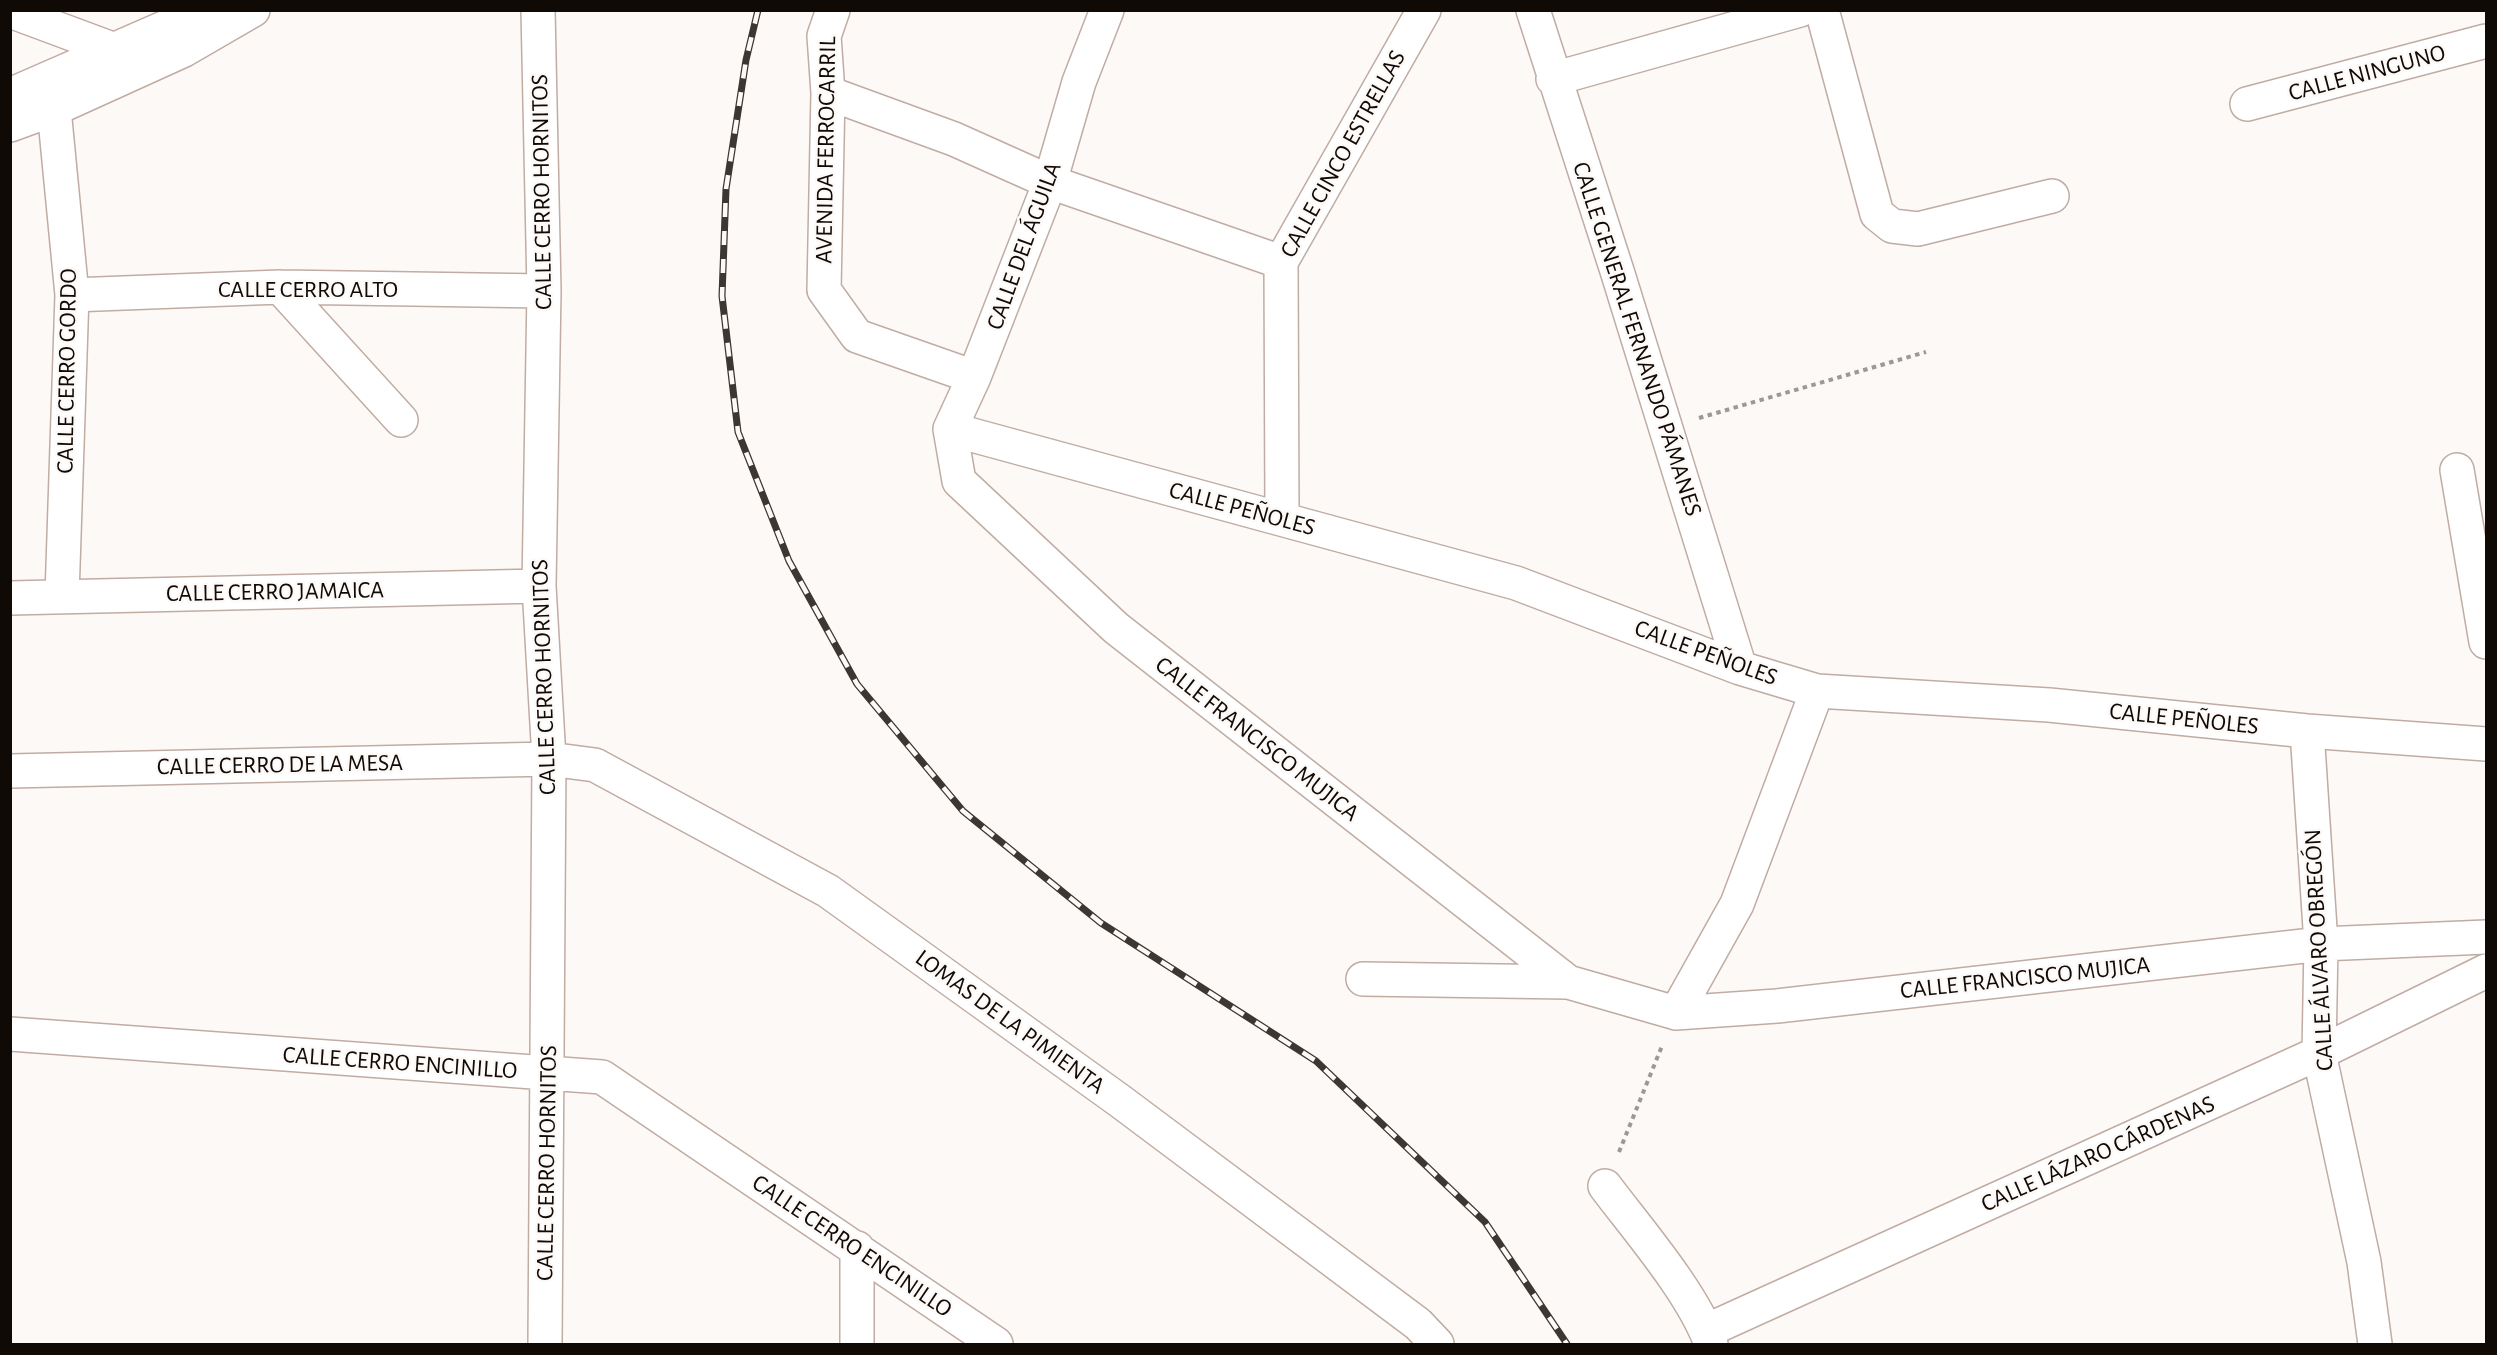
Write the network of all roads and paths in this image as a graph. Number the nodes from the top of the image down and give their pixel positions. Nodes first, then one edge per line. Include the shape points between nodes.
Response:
1 (253, 10) edge
2 (538, 10) edge
3 (833, 10) edge
4 (1107, 10) edge
5 (1424, 10) edge
6 (1533, 10) edge
7 (1800, 10) edge
8 (1822, 10) edge
9 (10, 11) edge
10 (203, 11) edge
11 (2487, 41) edge
12 (115, 50) junction
13 (1553, 79) junction
14 (828, 93) junction
15 (10, 95) edge
16 (2247, 104) dead end
17 (54, 110) junction
18 (10, 125) edge
19 (1050, 182) junction
20 (2052, 196) dead end
21 (1281, 262) junction
22 (280, 287) junction
23 (544, 291) junction
24 (72, 295) junction
25 (1926, 352) dead end
26 (974, 377) junction
27 (401, 420) dead end
28 (1666, 428) junction
29 (950, 429) junction
30 (2457, 470) dead end
31 (1282, 518) junction
32 (540, 586) junction
33 (62, 596) junction
34 (10, 598) edge
35 (2487, 642) edge
36 (1740, 668) junction
37 (1817, 691) junction
38 (2307, 731) junction
39 (2487, 744) edge
40 (549, 759) junction
41 (10, 771) edge
42 (2487, 937) edge
43 (2321, 944) junction
44 (2487, 971) edge
45 (1363, 979) dead end
46 (1568, 982) junction
47 (1676, 1013) junction
48 (10, 1034) edge
49 (2319, 1053) junction
50 (549, 1074) junction
51 (1605, 1186) joint
52 (857, 1248) junction
53 (1708, 1338) edge
54 (545, 1344) edge
55 (857, 1344) edge
56 (996, 1344) edge
57 (1437, 1344) edge
58 (2375, 1344) edge

1 - 17 street via 184,50
2 - 23 street, CALLE CERRO HORNITOS
3 - 14 street, AVENIDA FERROCARRIL via 824,36
4 - 19 street, CALLE DEL ÁGUILA via 1079,82
5 - 21 street, CALLE CINCO ESTRELLAS
6 - 13 street, CALLE GENERAL FERNANDO PÁMANES
7 - 13 street
8 - 20 street via 1877,214 1884,220 1892,226 1918,229
9 - 12 street
10 - 12 street
11 - 16 street, CALLE NINGUNO
12 - 15 street
13 - 28 street, CALLE GENERAL FERNANDO PÁMANES
14 - 19 street via 954,139
14 - 26 street, AVENIDA FERROCARRIL via 824,290 857,336
17 - 18 street
17 - 24 street, CALLE CERRO GORDO
19 - 21 street
19 - 26 street, CALLE DEL ÁGUILA
21 - 31 street, CALLE CINCO ESTRELLAS
22 - 23 street, CALLE CERRO ALTO
22 - 24 street, CALLE CERRO ALTO
22 - 27 street
23 - 32 street, CALLE CERRO HORNITOS
24 - 33 street, CALLE CERRO GORDO
25 - 28 path
26 - 29 street, CALLE DEL ÁGUILA
28 - 36 street, CALLE GENERAL FERNANDO PÁMANES
29 - 31 street, CALLE PEÑOLES
29 - 46 street, CALLE FRANCISCO MUJICA via 959,481 1116,628
30 - 35 street
31 - 36 street, CALLE PEÑOLES via 1516,583
32 - 33 street, CALLE CERRO JAMAICA
32 - 40 street, CALLE CERRO HORNITOS
33 - 34 street, CALLE CERRO JAMAICA
36 - 37 street, CALLE PEÑOLES
37 - 38 street, CALLE PEÑOLES via 2049,705
37 - 47 street via 1737,904
38 - 39 street, CALLE PEÑOLES
38 - 43 street, CALLE ÁLVARO OBREGÓN
40 - 41 street, CALLE CERRO DE LA MESA
40 - 50 street, CALLE CERRO HORNITOS
40 - 57 street, LOMAS DE LA PIMIENTA via 595,765 828,891 1120,1101 1418,1324
42 - 43 street, CALLE FRANCISCO MUJICA
43 - 47 street, CALLE FRANCISCO MUJICA via 1777,1006
43 - 49 street, CALLE ÁLVARO OBREGÓN
44 - 49 street, CALLE LÁZARO CÁRDENAS
45 - 46 street, CALLE FRANCISCO MUJICA
46 - 47 street, CALLE FRANCISCO MUJICA
47 - 51 path
48 - 50 street, CALLE CERRO ENCINILLO
49 - 53 street, CALLE LÁZARO CÁRDENAS
49 - 58 street, CALLE ÁLVARO OBREGÓN via 2364,1262
50 - 52 street, CALLE CERRO ENCINILLO via 602,1077
50 - 54 street, CALLE CERRO HORNITOS
51 - 53 street via 1662,1261
52 - 55 street
52 - 56 street, CALLE CERRO ENCINILLO

